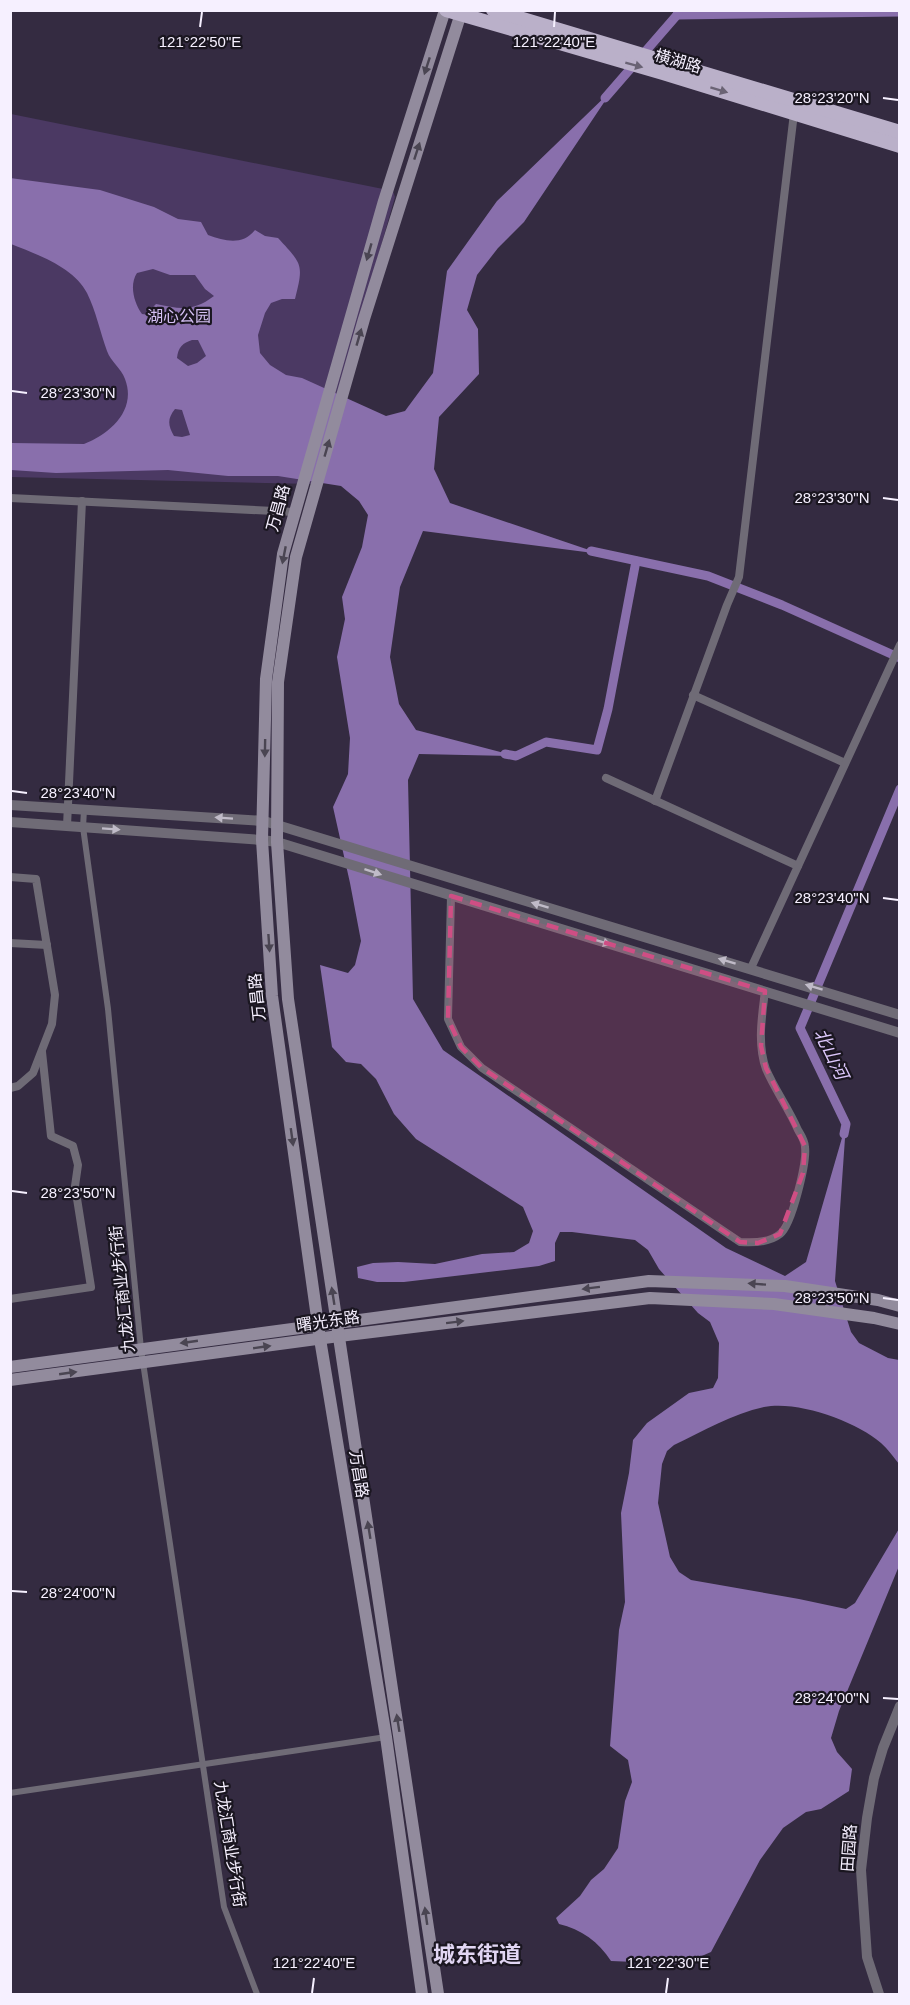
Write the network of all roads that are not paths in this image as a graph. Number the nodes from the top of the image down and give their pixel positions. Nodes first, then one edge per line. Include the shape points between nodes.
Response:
1 (493, 10) edge
2 (453, 11) edge
3 (609, 52) junction
4 (794, 113) junction
5 (900, 132) edge
6 (900, 146) edge
7 (10, 498) edge
8 (82, 501) junction
9 (294, 512) junction
10 (900, 645) edge
11 (693, 696) junction
12 (845, 763) junction
13 (606, 778) dead end
14 (655, 801) junction
15 (10, 805) edge
16 (68, 808) junction
17 (84, 810) junction
18 (264, 821) junction
19 (10, 822) edge
20 (279, 825) junction
21 (68, 826) junction
22 (83, 827) junction
23 (262, 840) junction
24 (278, 842) junction
25 (798, 866) junction
26 (10, 877) edge
27 (451, 896) junction
28 (10, 943) edge
29 (47, 945) junction
30 (751, 968) junction
31 (765, 991) junction
32 (900, 1015) edge
33 (900, 1033) edge
34 (42, 1052) junction
35 (10, 1088) edge
36 (10, 1299) edge
37 (900, 1306) edge
38 (337, 1322) junction
39 (318, 1324) junction
40 (900, 1324) edge
41 (339, 1336) junction
42 (320, 1339) junction
43 (141, 1349) junction
44 (143, 1363) junction
45 (10, 1367) edge
46 (10, 1380) edge
47 (900, 1706) edge
48 (386, 1737) junction
49 (203, 1765) junction
50 (10, 1794) edge
51 (257, 1995) edge
52 (422, 1995) edge
53 (438, 1995) edge
54 (879, 1995) edge

1 - 3 highway, 横湖路
2 - 3 highway, 横湖路
2 -> 9 main road, 万昌路 via 384,201
20 -> 2 main road, 万昌路 via 278,682 296,557
3 -> 4 highway, 横湖路 via 663,73
3 - 5 highway, 横湖路 via 676,64
4 - 6 highway, 横湖路
4 - 11 street via 739,578
7 - 8 street
8 - 9 street
8 - 16 street
9 -> 18 main road, 万昌路 via 283,554 266,679
10 - 12 street
11 - 12 street
11 - 14 street
12 - 25 street
13 - 14 street
14 - 25 street
15 - 16 street
16 - 17 street
16 - 21 street
18 -> 17 street
17 - 22 street, 九龙汇商业步行街
18 - 20 street
18 - 23 main road, 万昌路
19 - 21 street
20 - 24 main road, 万昌路
30 -> 20 street
21 - 22 street
22 -> 23 street
22 - 43 street, 九龙汇商业步行街 via 108,1009
23 - 24 street
23 -> 39 main road, 万昌路 via 272,996
24 -> 27 street
38 -> 24 main road, 万昌路 via 288,999
25 - 30 street
26 - 29 street via 36,879
27 -> 31 street
27 - 31 street via 448,1019 461,1047 482,1068 740,1242 758,1243 780,1234 789,1221 803,1173 805,1146 766,1068 761,1046
28 - 29 street
29 - 34 street via 55,995 52,1024
32 -> 30 street
31 - 33 street
34 - 35 street via 33,1072
34 - 36 street via 51,1136 73,1146 78,1166 75,1186 91,1287
37 -> 38 main road, 曙光东路 via 784,1286 649,1281
38 - 39 main road, 曙光东路
38 - 41 main road, 万昌路
39 - 42 main road, 万昌路
39 -> 43 main road, 曙光东路
41 -> 40 main road, 曙光东路 via 650,1298 774,1304
41 - 42 main road, 曙光东路
53 -> 41 main road, 万昌路
44 -> 42 main road, 曙光东路
42 - 48 main road, 万昌路
43 - 44 street, 九龙汇商业步行街
43 - 45 main road, 曙光东路
46 -> 44 main road, 曙光东路
44 - 49 street, 九龙汇商业步行街
47 - 54 street, 田园路 via 874,1778 861,1870 867,1957
48 - 49 street, 九龙汇商业步行街
48 - 52 main road, 万昌路
49 - 50 street, 九龙汇商业步行街
49 - 51 street, 九龙汇商业步行街 via 224,1907

